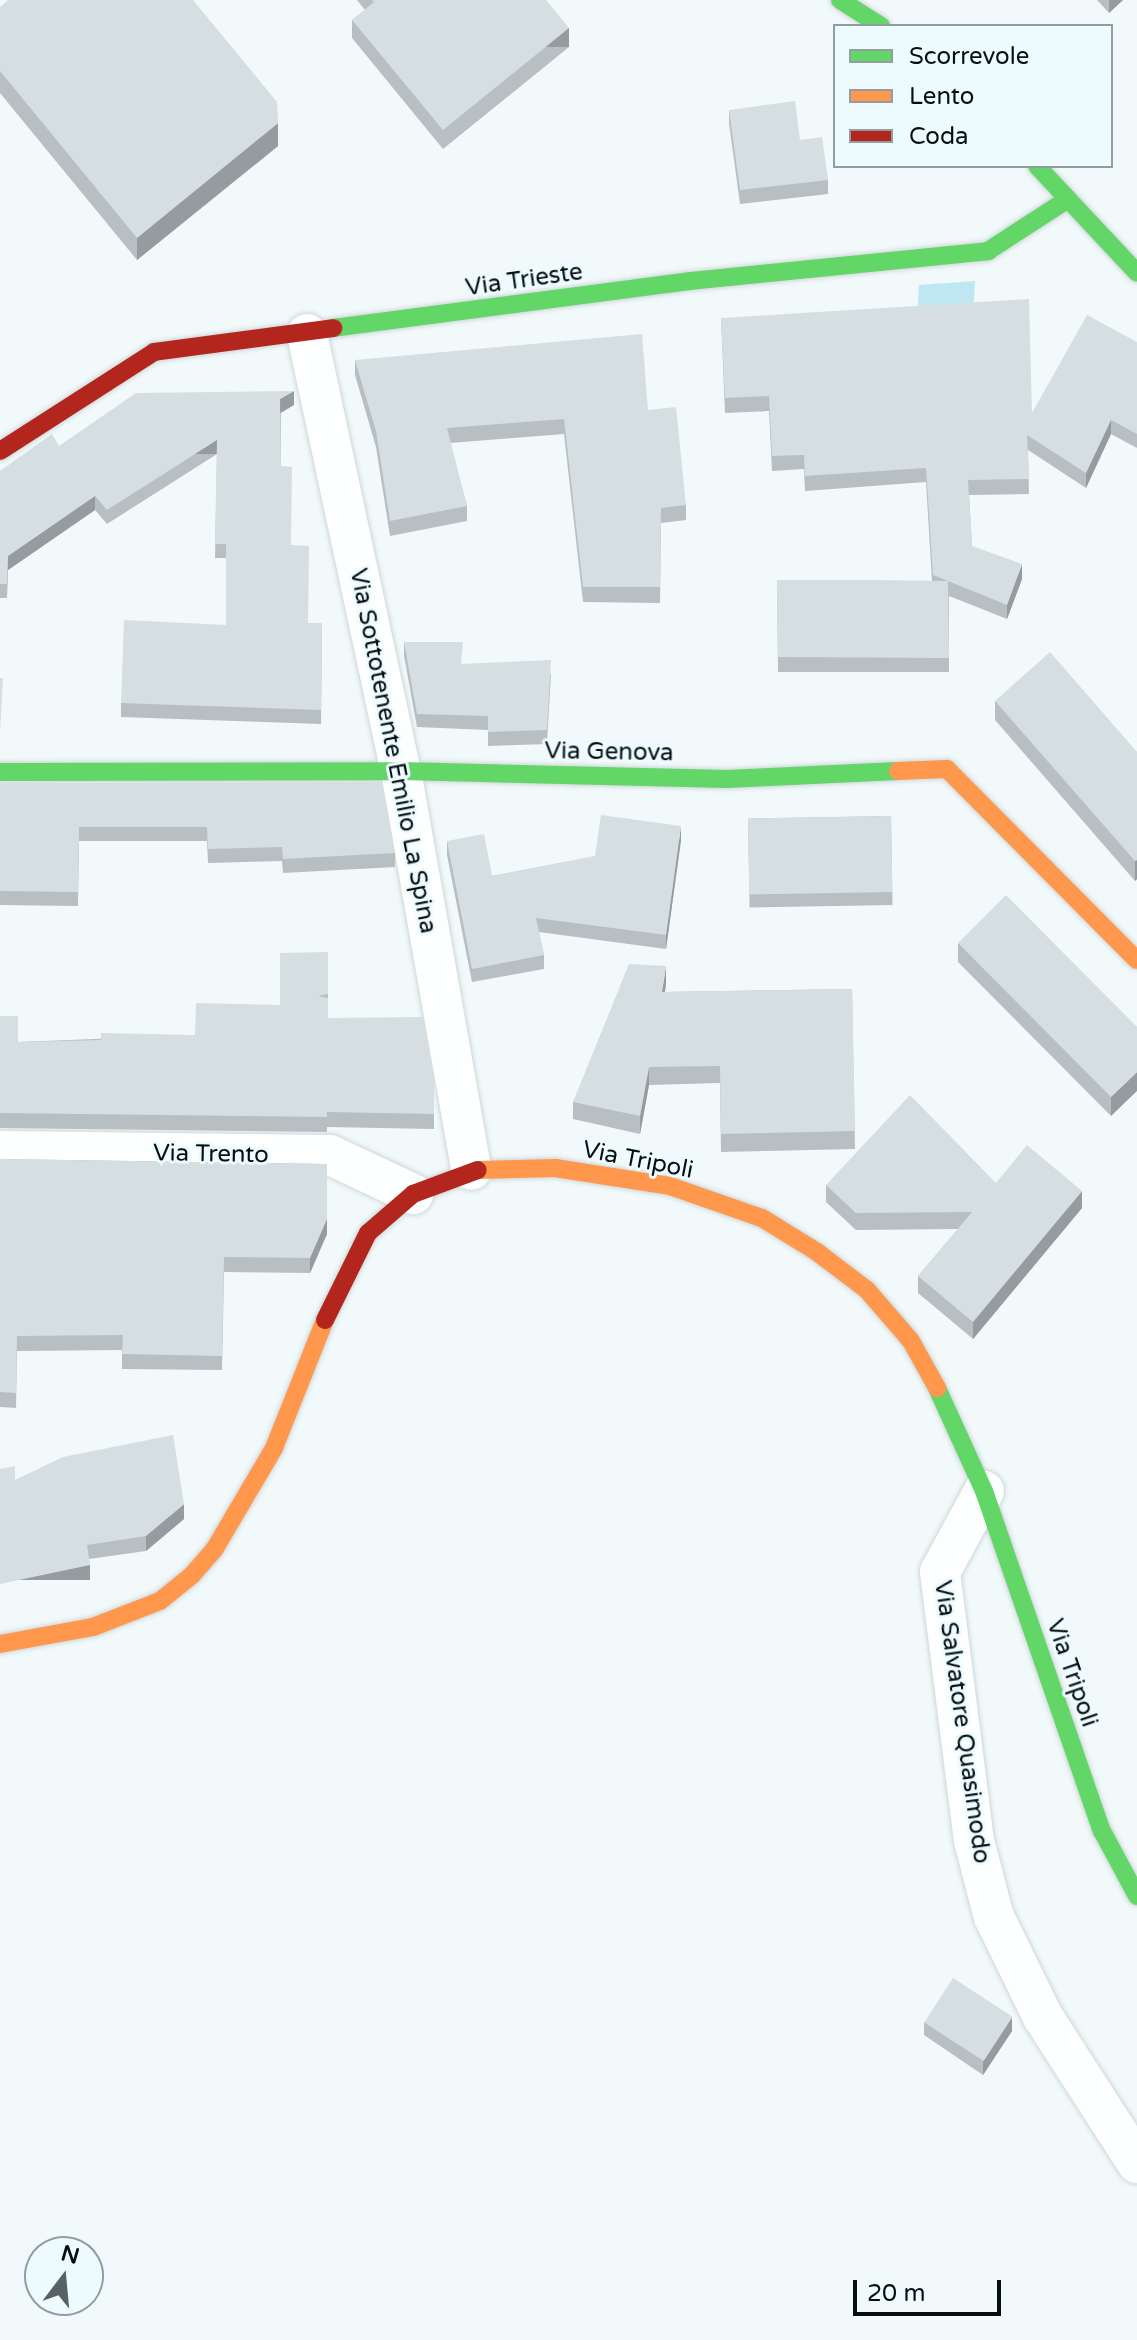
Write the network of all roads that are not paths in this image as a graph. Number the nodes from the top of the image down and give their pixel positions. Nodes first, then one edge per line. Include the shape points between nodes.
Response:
1 (840, 0) edge
2 (878, 24) edge
3 (1039, 168) edge
4 (1068, 199) junction
5 (1137, 273) edge
6 (307, 334) junction
7 (0, 451) edge
8 (401, 771) junction
9 (0, 772) edge
10 (1137, 960) edge
11 (0, 1151) edge
12 (471, 1170) junction
13 (413, 1194) junction
14 (984, 1491) junction
15 (0, 1644) edge
16 (1137, 1896) edge
17 (1137, 2163) edge

1 - 2 street
3 - 4 street
4 - 5 street
4 - 6 street, Via Trieste via 988,251 690,281
6 - 7 street, Via Trieste via 154,352
6 - 8 street, Via Sottotenente Emilio La Spina
8 - 9 street, Via Genova
8 - 10 street, Via Genova via 727,779 947,769
8 - 12 street, Via Sottotenente Emilio La Spina
11 - 13 street, Via Trento via 330,1155
12 - 13 street, Via Tripoli
12 - 14 street, Via Tripoli via 555,1168 670,1186 762,1218 795,1238 867,1290 911,1341
13 - 15 street, Via Tripoli via 368,1233 336,1294 274,1448 214,1550 192,1575 160,1601 93,1627
14 - 16 street, Via Tripoli via 1102,1831
14 - 17 street, Via Salvatore Quasimodo via 940,1572 974,1841 994,1917 1043,2017

